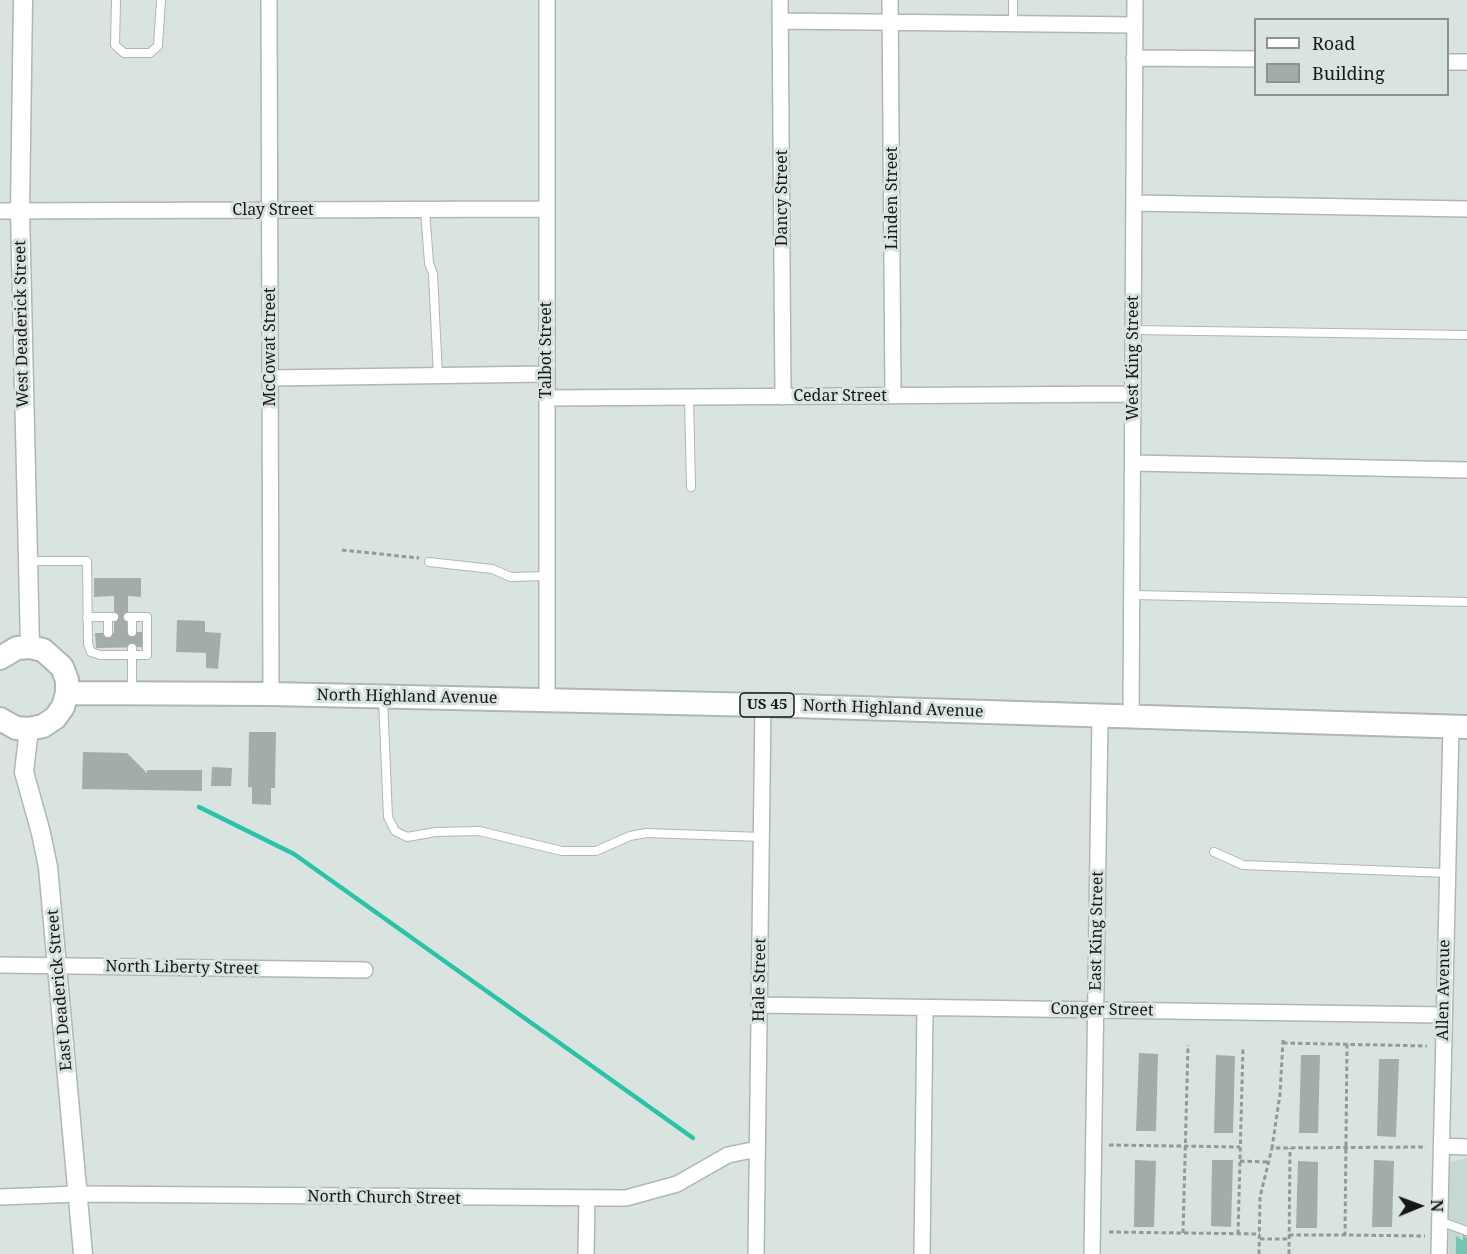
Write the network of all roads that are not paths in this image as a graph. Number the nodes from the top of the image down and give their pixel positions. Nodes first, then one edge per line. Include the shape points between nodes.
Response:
1 (22, 0) edge
2 (116, 0) edge
3 (161, 0) edge
4 (269, 0) edge
5 (547, 0) edge
6 (780, 0) edge
7 (890, 0) edge
8 (1013, 0) edge
9 (1135, 0) edge
10 (781, 21) junction
11 (891, 22) junction
12 (1013, 24) junction
13 (1134, 25) junction
14 (1134, 58) junction
15 (1254, 59) edge
16 (1449, 62) edge
17 (1467, 62) edge
18 (1134, 203) junction
19 (547, 209) junction
20 (1467, 209) edge
21 (270, 210) junction
22 (425, 210) junction
23 (0, 211) edge
24 (20, 211) junction
25 (1133, 330) junction
26 (1467, 335) edge
27 (546, 374) junction
28 (438, 376) junction
29 (270, 378) junction
30 (1133, 394) junction
31 (783, 396) junction
32 (893, 396) junction
33 (689, 397) junction
34 (546, 398) junction
35 (1132, 463) junction
36 (1467, 470) edge
37 (691, 487) dead end
38 (28, 561) junction
39 (429, 562) road end
40 (549, 576) junction
41 (1133, 595) junction
42 (1467, 602) edge
43 (87, 617) junction
44 (132, 632) dead end
45 (108, 633) dead end
46 (30, 647) junction
47 (132, 651) junction
48 (0, 658) edge
49 (67, 693) junction
50 (132, 693) junction
51 (271, 694) junction
52 (382, 697) junction
53 (547, 700) junction
54 (764, 705) junction
55 (1100, 716) junction
56 (1131, 717) junction
57 (0, 719) edge
58 (1459, 727) edge
59 (29, 729) junction
60 (762, 837) junction
61 (1214, 852) dead end
62 (1447, 873) junction
63 (0, 965) edge
64 (58, 966) junction
65 (365, 970) dead end
66 (760, 1005) junction
67 (925, 1008) junction
68 (1096, 1010) junction
69 (1444, 1015) junction
70 (1467, 1146) edge
71 (1433, 1147) junction
72 (757, 1149) junction
73 (77, 1194) junction
74 (0, 1197) edge
75 (587, 1200) junction
76 (1439, 1221) junction
77 (1467, 1231) edge
78 (83, 1254) edge
79 (586, 1254) edge
80 (756, 1254) edge
81 (921, 1254) edge
82 (1092, 1254) edge
83 (1439, 1254) edge

1 - 24 street, West Deaderick Street
2 - 3 lane via 115,45 124,53 150,53 158,46
4 - 21 street, McCowat Street
5 - 19 street, Talbot Street
6 - 10 street, Dancy Street
7 - 11 street, Linden Street
8 - 12 lane
9 - 13 street, West King Street
10 - 11 street
10 - 31 street, Dancy Street
11 - 12 street
11 - 32 street, Linden Street
12 - 13 street
13 - 14 street, West King Street
14 - 15 street
14 - 18 street, West King Street
16 - 17 street
18 - 20 street
18 - 25 street, West King Street
19 - 22 street, Clay Street
19 - 27 street, Talbot Street
21 - 22 street, Clay Street
21 - 24 street, Clay Street
21 - 29 street, McCowat Street
22 - 28 lane
23 - 24 street, Clay Street
24 - 38 street, West Deaderick Street
25 - 26 lane
25 - 30 street, West King Street
27 - 28 street
27 - 34 street, Talbot Street
28 - 29 street
29 - 51 street, McCowat Street
30 - 32 street, Cedar Street
30 - 35 street, West King Street
31 - 32 street, Cedar Street
31 - 33 street, Cedar Street
33 - 34 street, Cedar Street
33 - 37 lane
34 - 40 street, Talbot Street
35 - 36 street
35 - 41 street, West King Street
38 - 43 lane via 87,561
38 - 46 street, West Deaderick Street
39 - 40 lane via 492,569 511,577
40 - 53 street, Talbot Street
41 - 42 lane
41 - 56 street, West King Street
43 - 45 lane via 111,617
43 - 47 lane via 91,652
44 - 47 lane via 130,617 147,617 147,655
46 - 48 main road via 17,648
46 - 49 main road via 43,650 62,667
47 - 50 lane
49 - 50 main road, North Highland Avenue / US 45
49 - 59 main road via 55,718
50 - 51 main road, North Highland Avenue / US 45
51 - 52 main road, North Highland Avenue / US 45
52 - 53 main road, North Highland Avenue / US 45
52 - 60 lane via 388,817 395,831 407,837 479,831 562,851 596,851 646,833
53 - 54 main road, North Highland Avenue / US 45
54 - 55 main road, North Highland Avenue / US 45
54 - 60 street, Hale Street
55 - 56 main road, North Highland Avenue / US 45
55 - 68 street, East King Street
56 - 58 main road, North Highland Avenue / US 45
57 - 59 main road via 16,728
58 - 62 street, Allen Avenue
59 - 64 street, East Deaderick Street via 24,772 48,867
60 - 66 street, Hale Street
61 - 62 lane via 1243,865
62 - 69 street, Allen Avenue
63 - 64 street, North Liberty Street
64 - 65 street, North Liberty Street
64 - 73 street, East Deaderick Street
66 - 67 street, Conger Street
66 - 72 street, Hale Street
67 - 68 street, Conger Street
67 - 81 street
68 - 69 street, Conger Street
68 - 82 street, East King Street
69 - 71 street, Allen Avenue
70 - 71 street
71 - 76 street, Allen Avenue
72 - 75 street, North Church Street via 728,1155 677,1184 648,1194
72 - 80 street, Hale Street
73 - 74 street, North Church Street
73 - 75 street, North Church Street
73 - 78 street, East Deaderick Street
75 - 79 street
76 - 77 lane
76 - 83 street, Allen Avenue

